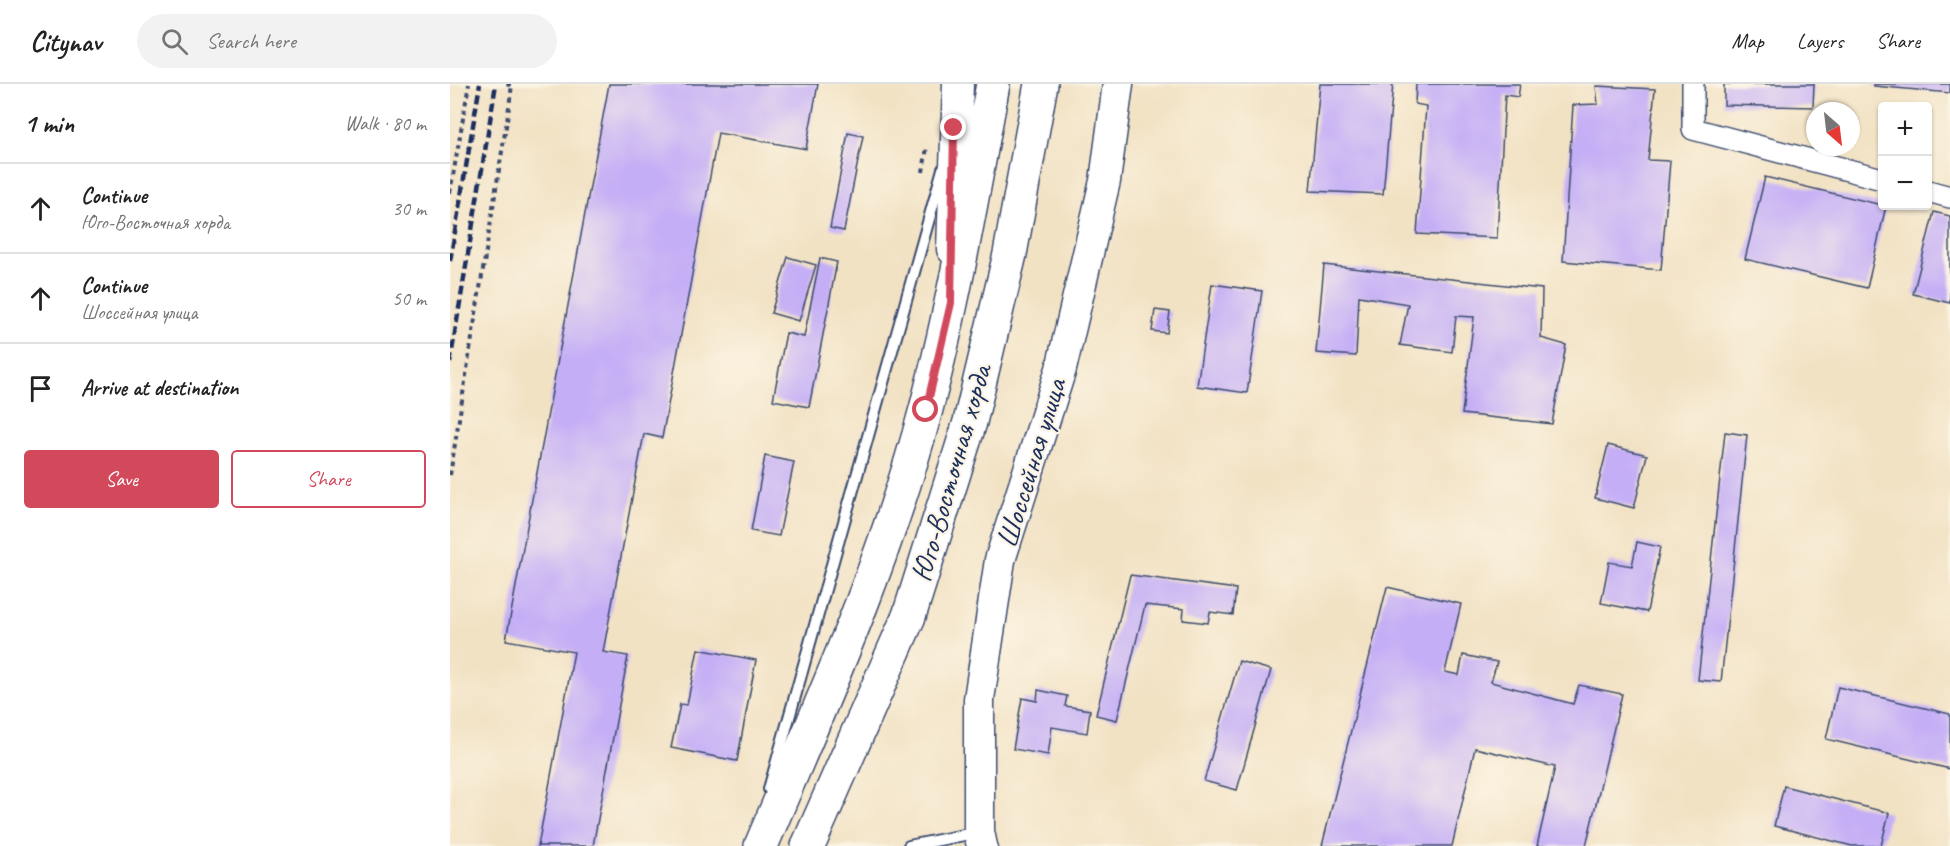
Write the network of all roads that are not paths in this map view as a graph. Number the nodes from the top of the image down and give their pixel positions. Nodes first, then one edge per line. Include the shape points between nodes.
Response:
1 (958, 84) edge
2 (993, 84) edge
3 (1041, 84) edge
4 (1118, 84) edge
5 (1693, 84) edge
6 (954, 128) junction
7 (1878, 178) edge
8 (1932, 192) edge
9 (1950, 197) edge
10 (951, 303) junction
11 (766, 800) dead end
12 (763, 812) dead end
13 (980, 839) edge
14 (753, 846) edge
15 (761, 846) edge
16 (808, 846) edge
17 (909, 846) edge

1 - 6 main road
2 - 10 main road, Юго-Восточная хорда
3 - 16 main road, Юго-Восточная хорда via 1010,254 970,422 909,616
4 - 13 main road, Шоссейная улица via 1104,182 1060,369 1000,560 979,699
5 - 7 street via 1693,129
6 - 10 main road
6 - 11 lane
8 - 9 street
10 - 15 main road, Юго-Восточная хорда via 926,410 866,596
12 - 14 lane
13 - 17 lane

